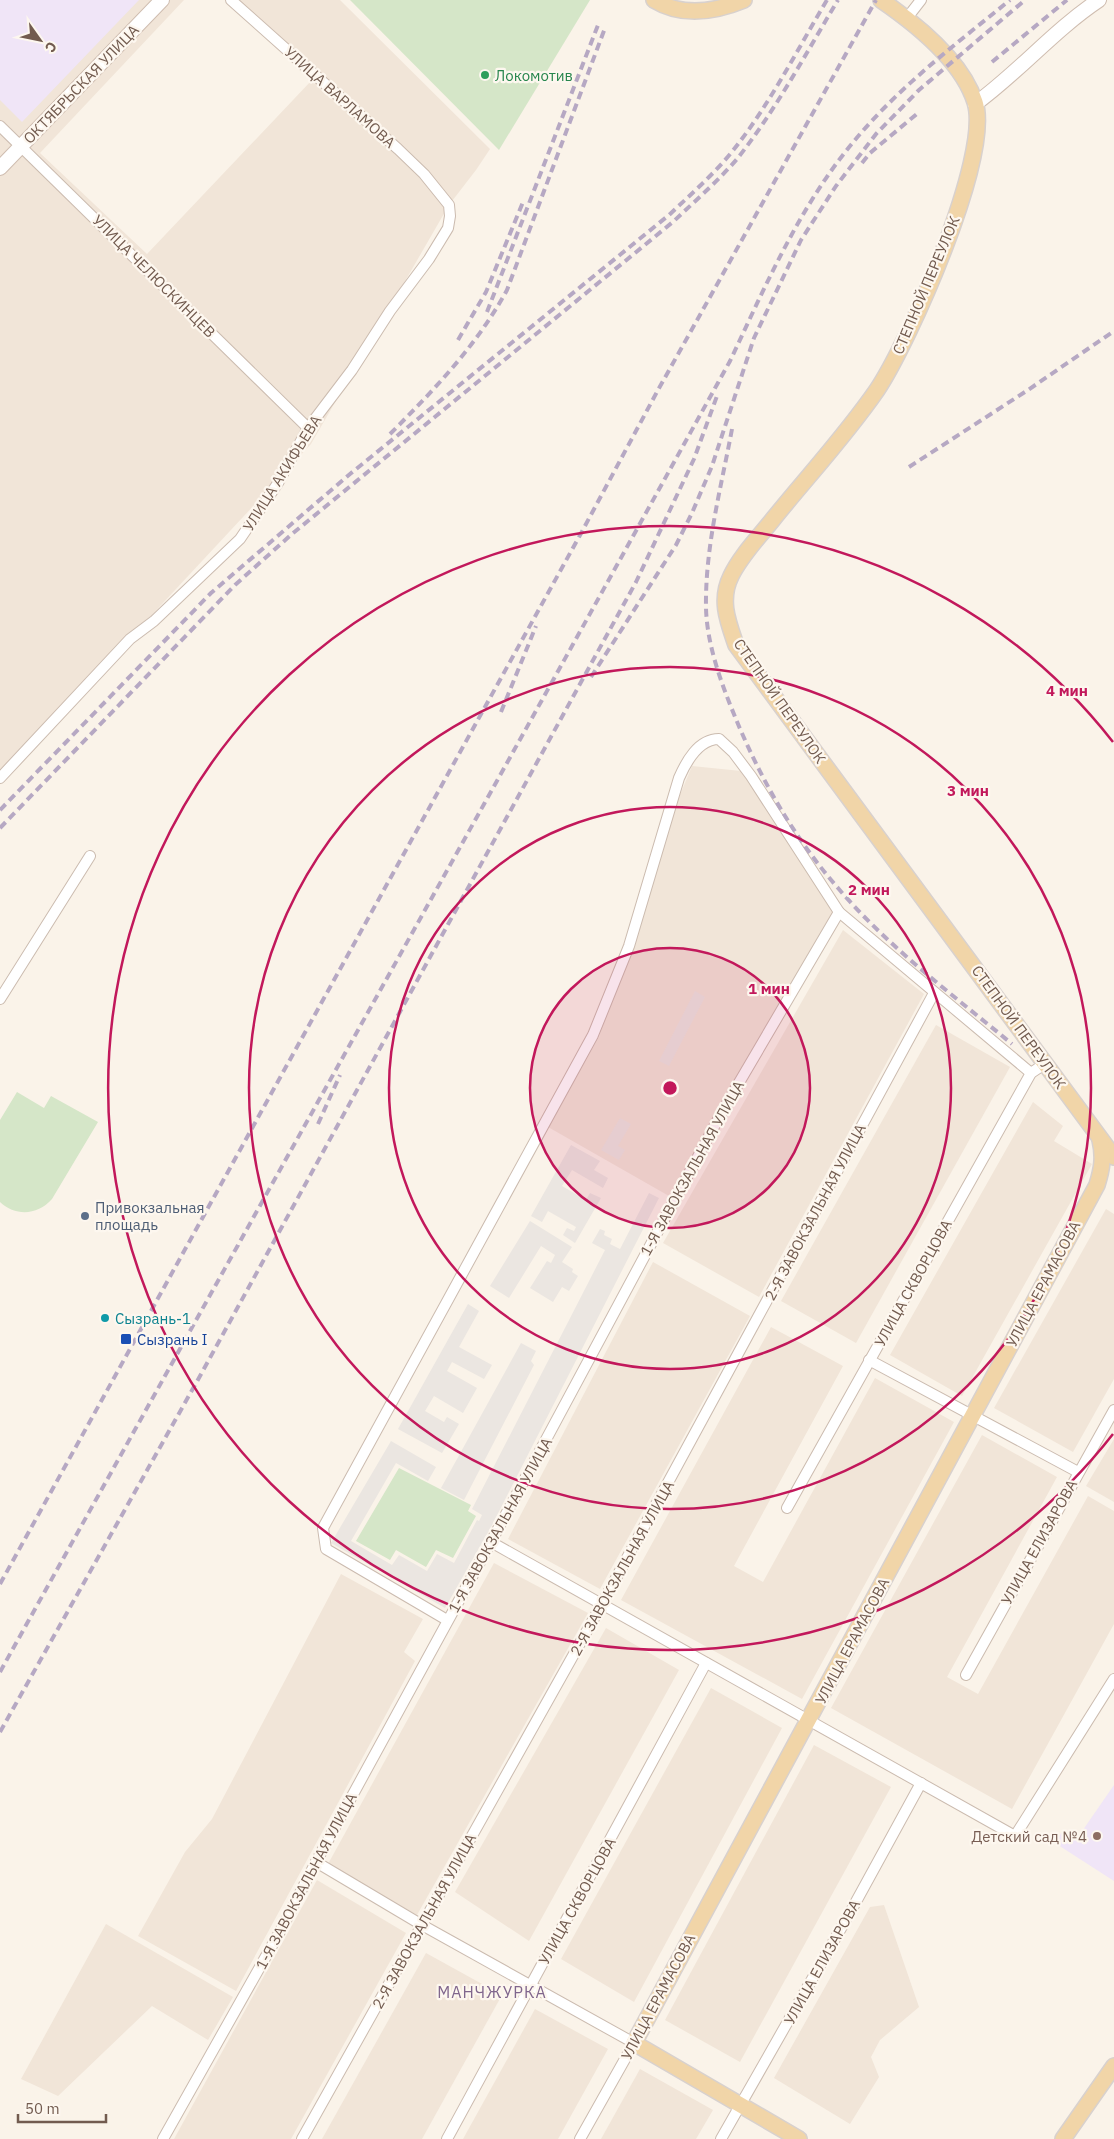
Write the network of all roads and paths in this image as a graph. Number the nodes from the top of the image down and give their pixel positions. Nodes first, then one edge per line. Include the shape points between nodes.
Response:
1 (162, 0) edge
2 (231, 0) edge
3 (654, 0) edge
4 (744, 0) edge
5 (881, 0) edge
6 (921, 0) edge
7 (1099, 0) edge
8 (907, 18) junction
9 (975, 104) junction
10 (0, 126) edge
11 (21, 146) junction
12 (0, 168) edge
13 (444, 199) joint
14 (308, 428) junction
15 (0, 778) edge
16 (90, 856) dead end
17 (839, 912) junction
18 (934, 993) junction
19 (0, 999) edge
20 (1046, 1063) junction
21 (1031, 1073) junction
22 (1100, 1137) junction
23 (1114, 1157) edge
24 (1114, 1177) edge
25 (1096, 1185) junction
26 (869, 1360) junction
27 (1114, 1410) edge
28 (973, 1416) junction
29 (1078, 1472) junction
30 (787, 1508) dead end
31 (492, 1542) junction
32 (602, 1604) junction
33 (447, 1620) junction
34 (706, 1663) junction
35 (966, 1675) dead end
36 (1114, 1679) edge
37 (809, 1720) junction
38 (921, 1783) junction
39 (316, 1862) junction
40 (422, 1926) junction
41 (530, 1986) junction
42 (634, 2043) junction
43 (1114, 2066) edge
44 (742, 2104) junction
45 (163, 2139) edge
46 (302, 2139) edge
47 (447, 2139) edge
48 (580, 2139) edge
49 (721, 2139) edge
50 (798, 2139) edge
51 (1063, 2139) edge

1 - 11 main road, ОКТЯБРЬСКАЯ УЛИЦА
2 - 13 street, УЛИЦА ВАРЛАМОВА via 398,149
3 - 4 main road via 674,10 691,11 722,8
5 - 8 main road, СТЕПНОЙ ПЕРЕУЛОК
6 - 8 street
7 - 9 main road via 1063,28 1002,85
8 - 9 main road, СТЕПНОЙ ПЕРЕУЛОК via 946,56 966,82
9 - 20 main road, СТЕПНОЙ ПЕРЕУЛОК via 977,132 965,189 904,344 877,390 750,547 731,576 725,596 726,616 736,645
10 - 11 street, УЛИЦА ЧЕЛЮСКИНЦЕВ
11 - 12 main road, ОКТЯБРЬСКАЯ УЛИЦА
11 - 14 street, УЛИЦА ЧЕЛЮСКИНЦЕВ
13 - 14 street, УЛИЦА АКИФЬЕВА via 450,216 448,228 352,370
14 - 15 street, УЛИЦА АКИФЬЕВА via 278,483 240,539 154,621 130,639
16 - 19 street
17 - 18 street
17 - 31 street, 1-Я ЗАВОКЗАЛЬНАЯ УЛИЦА via 722,1110
17 - 33 street via 733,752 719,739 713,739 697,750 680,778 629,946 593,1035 323,1528 326,1549
18 - 21 street
18 - 32 street, 2-Я ЗАВОКЗАЛЬНАЯ УЛИЦА
20 - 21 street, УЛИЦА СКВОРЦОВА
20 - 22 main road, СТЕПНОЙ ПЕРЕУЛОК
21 - 26 street, УЛИЦА СКВОРЦОВА
22 - 23 main road, СТЕПНОЙ ПЕРЕУЛОК
22 - 25 main road, УЛИЦА ЕРАМАСОВА via 1103,1155
24 - 25 main road
25 - 28 main road, УЛИЦА ЕРАМАСОВА
26 - 28 street
26 - 30 street, УЛИЦА СКВОРЦОВА
27 - 29 street, УЛИЦА ЕЛИЗАРОВА
28 - 29 street
28 - 37 main road, УЛИЦА ЕРАМАСОВА
29 - 35 street, УЛИЦА ЕЛИЗАРОВА
31 - 32 street
31 - 33 street, 1-Я ЗАВОКЗАЛЬНАЯ УЛИЦА
32 - 34 street
32 - 40 street, 2-Я ЗАВОКЗАЛЬНАЯ УЛИЦА
33 - 39 street, 1-Я ЗАВОКЗАЛЬНАЯ УЛИЦА
34 - 37 street
34 - 41 street, УЛИЦА СКВОРЦОВА
36 - 38 street via 1015,1836
37 - 38 street
37 - 42 main road, УЛИЦА ЕРАМАСОВА
38 - 44 street, УЛИЦА ЕЛИЗАРОВА
39 - 40 street
39 - 45 street, 1-Я ЗАВОКЗАЛЬНАЯ УЛИЦА
40 - 41 street
40 - 46 street, 2-Я ЗАВОКЗАЛЬНАЯ УЛИЦА
41 - 42 street
41 - 47 street, УЛИЦА СКВОРЦОВА
42 - 44 main road
42 - 48 street, УЛИЦА ЕРАМАСОВА
43 - 51 main road
44 - 49 street, УЛИЦА ЕЛИЗАРОВА
44 - 50 main road

